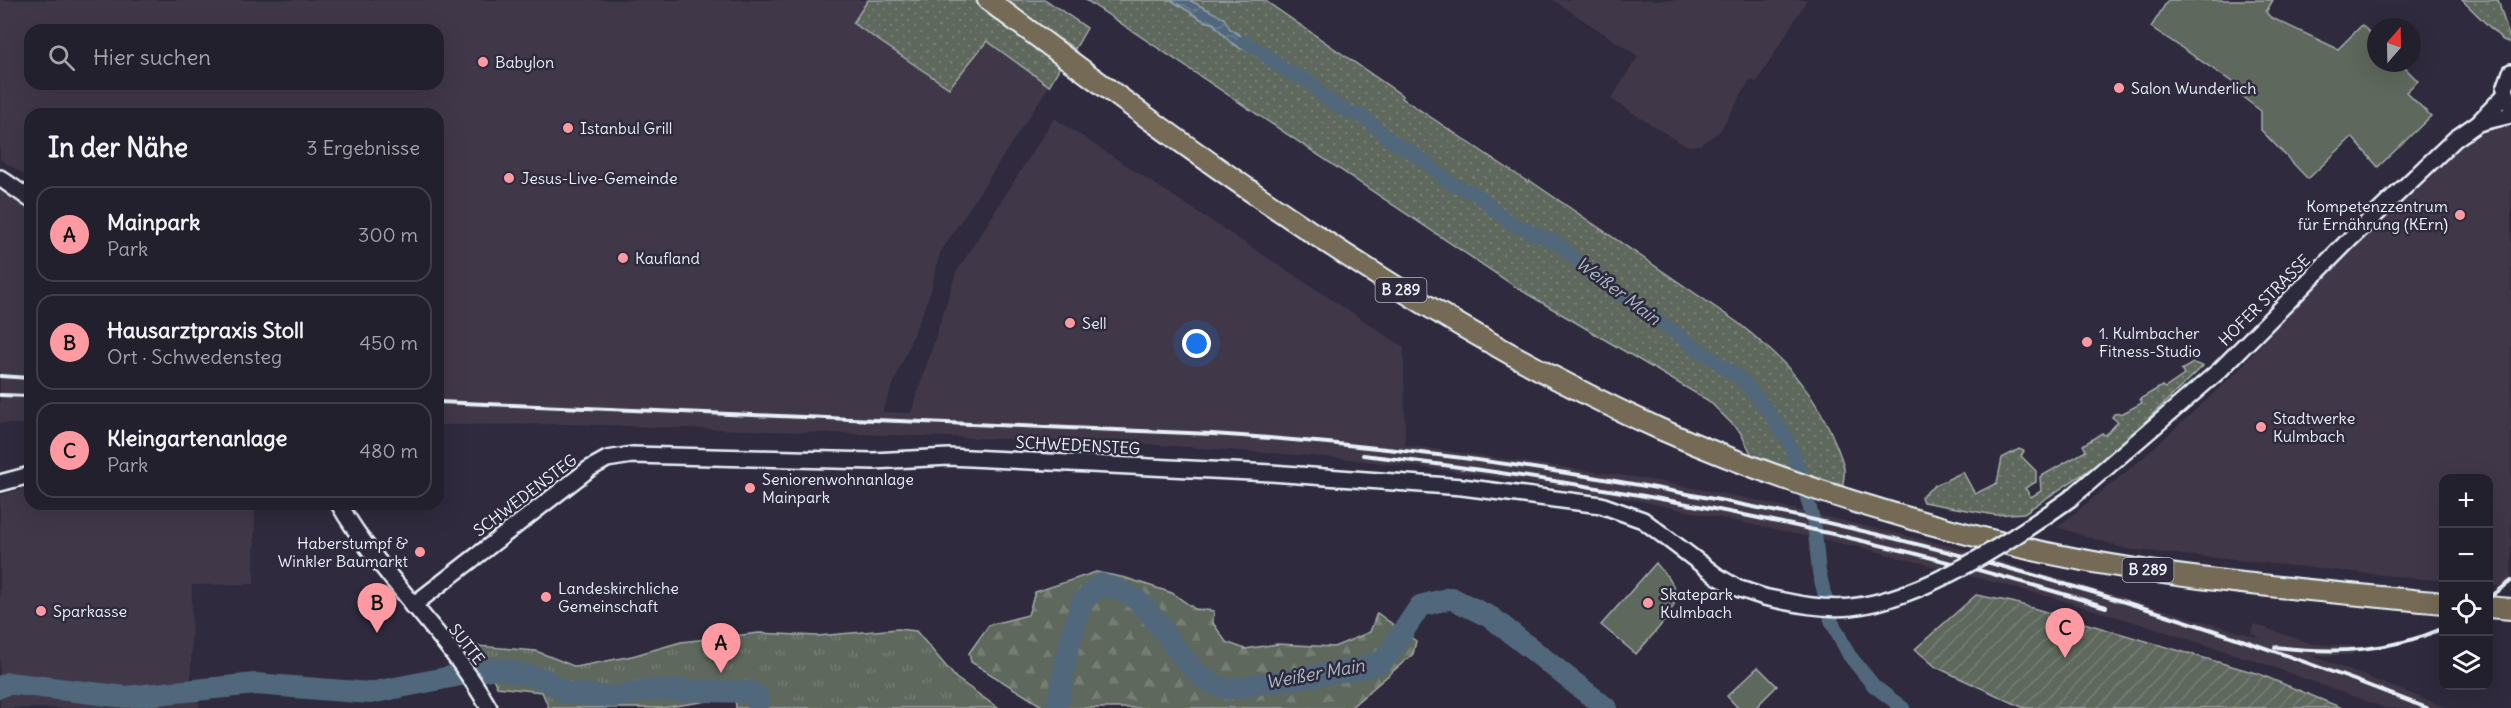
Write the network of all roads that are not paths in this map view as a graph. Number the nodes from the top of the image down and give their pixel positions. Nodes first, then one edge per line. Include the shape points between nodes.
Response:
1 (988, 0) edge
2 (2511, 72) edge
3 (2508, 101) edge
4 (2511, 115) edge
5 (2478, 123) junction
6 (0, 178) edge
7 (24, 195) edge
8 (24, 477) edge
9 (0, 483) edge
10 (343, 510) edge
11 (1764, 597) joint
12 (2439, 603) edge
13 (412, 606) junction
14 (2493, 607) edge
15 (2511, 609) edge
16 (489, 708) edge

1 - 12 highway, B 289 via 1283,212 1412,297 1504,350 1656,427 1741,462 1860,503 2076,559 2210,580
2 - 3 street via 2506,82
3 - 5 street, HOFER STRASSE
4 - 5 street, HOFER STRASSE
5 - 11 street, HOFER STRASSE, bridge via 2446,148 2220,369 2071,498 2032,526 1974,561 1904,594 1851,607 1807,606
6 - 7 street
8 - 9 street
10 - 13 street, SUTTE
11 - 13 street, SCHWEDENSTEG via 1717,576 1643,520 1601,505 1473,489 1271,472 949,457 873,461 632,455 607,459 589,469
13 - 16 street, SUTTE via 456,658
14 - 15 highway

